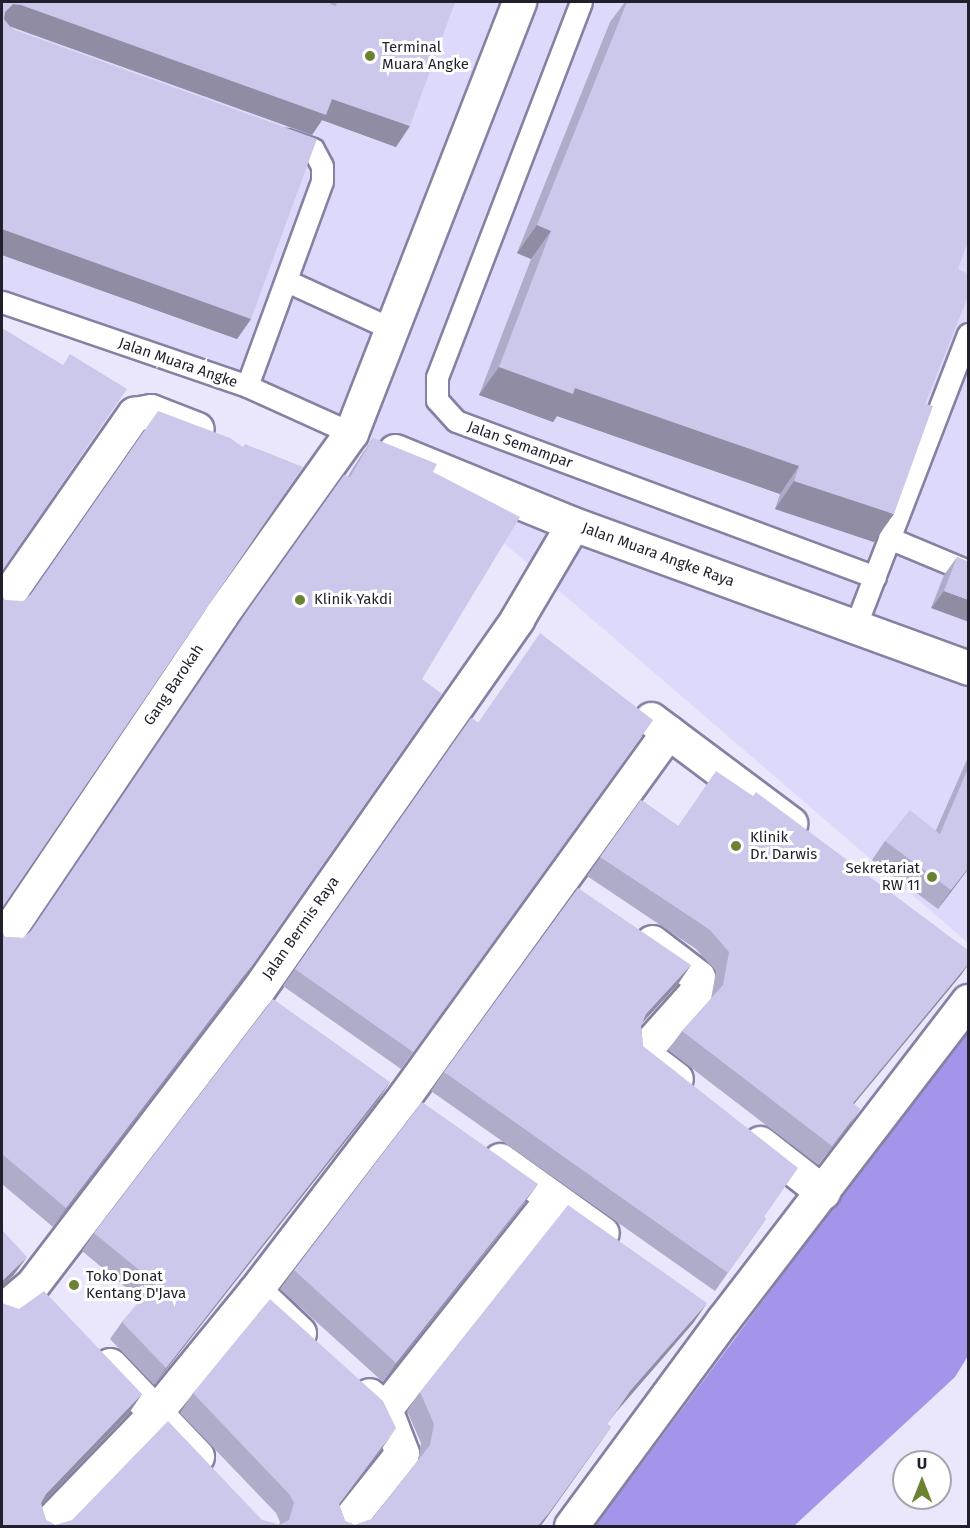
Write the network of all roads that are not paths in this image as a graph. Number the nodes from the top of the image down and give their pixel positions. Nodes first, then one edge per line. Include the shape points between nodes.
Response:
1 (519, 2) edge
2 (581, 2) edge
3 (269, 133) edge
4 (287, 281) junction
5 (2, 302) edge
6 (393, 329) junction
7 (969, 334) edge
8 (247, 386) junction
9 (351, 433) junction
10 (220, 439) edge
11 (286, 465) edge
12 (319, 478) junction
13 (573, 524) junction
14 (889, 538) junction
15 (969, 571) edge
16 (875, 577) junction
17 (2, 603) edge
18 (517, 619) junction
19 (855, 627) junction
20 (546, 640) edge
21 (969, 668) edge
22 (630, 704) edge
23 (668, 732) junction
24 (818, 844) edge
25 (561, 881) junction
26 (590, 900) edge
27 (628, 926) edge
28 (2, 940) edge
29 (257, 991) junction
30 (969, 1001) edge
31 (285, 1010) edge
32 (378, 1074) edge
33 (406, 1094) junction
34 (700, 1097) edge
35 (435, 1114) edge
36 (738, 1126) edge
37 (474, 1142) edge
38 (823, 1192) junction
39 (552, 1198) junction
40 (628, 1252) edge
41 (32, 1285) junction
42 (255, 1291) junction
43 (694, 1299) edge
44 (2, 1310) edge
45 (57, 1310) edge
46 (723, 1320) junction
47 (90, 1344) edge
48 (385, 1409) junction
49 (156, 1412) junction
50 (221, 1483) edge
51 (46, 1527) edge
52 (344, 1527) edge
53 (571, 1527) edge

1 - 6 street, Gang Barokah
2 - 16 lane, Jalan Semampar via 437,376 437,400 456,421
3 - 4 lane via 313,149 322,166 322,181
4 - 6 lane
4 - 8 lane
5 - 8 lane, Jalan Muara Angke
6 - 9 street, Gang Barokah
7 - 14 lane
8 - 9 lane, Jalan Muara Angke
9 - 12 street, Gang Barokah
9 - 13 street, Jalan Muara Angke Raya
10 - 17 street via 151,411 134,414
11 - 12 street
12 - 28 street, Gang Barokah
13 - 18 street, Jalan Bermis Raya
13 - 19 street, Jalan Muara Angke Raya
14 - 15 lane
14 - 16 lane
16 - 19 lane
18 - 20 street
18 - 29 street, Jalan Bermis Raya
19 - 21 street, Jalan Muara Angke Raya
22 - 23 street
23 - 24 street
23 - 25 street
25 - 26 street
25 - 33 street
27 - 34 street via 698,977 696,992 645,1053
29 - 31 street
29 - 41 street, Jalan Bermis Raya
30 - 38 street
32 - 33 street
33 - 35 street
33 - 42 street
36 - 38 street
37 - 39 street
38 - 46 street
39 - 40 street
39 - 48 street
41 - 44 street, Jalan Bermis Raya
41 - 45 street
42 - 48 street
42 - 49 street
43 - 46 street
46 - 53 street
47 - 49 street
48 - 52 street via 402,1453
49 - 50 street
49 - 51 street

